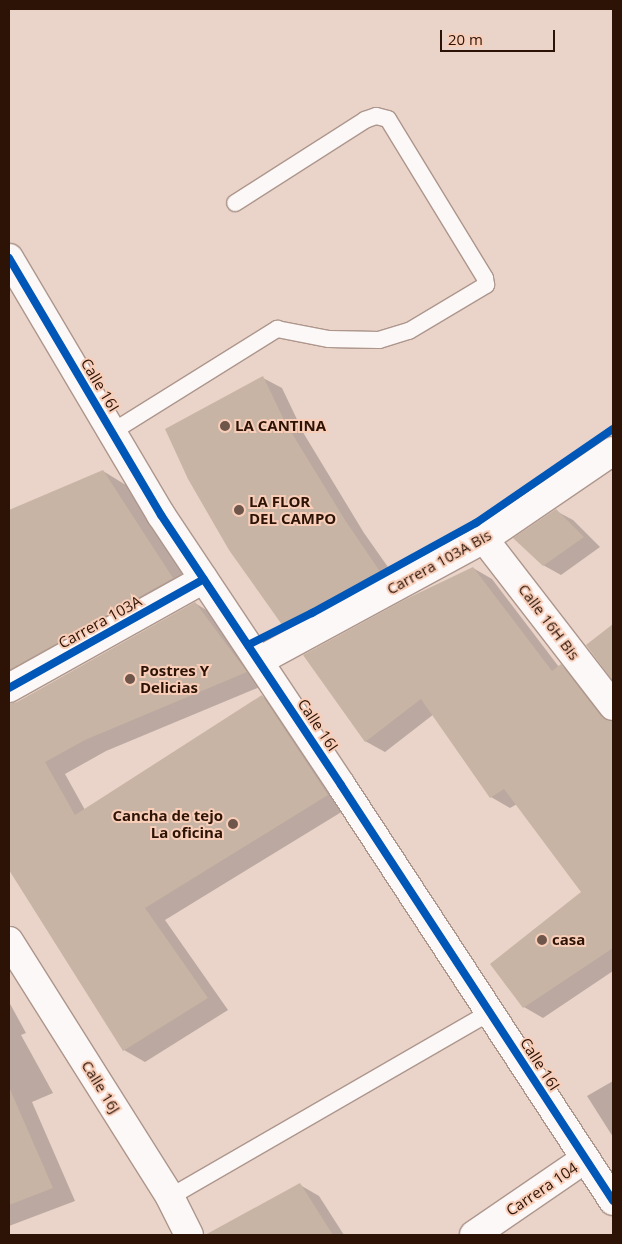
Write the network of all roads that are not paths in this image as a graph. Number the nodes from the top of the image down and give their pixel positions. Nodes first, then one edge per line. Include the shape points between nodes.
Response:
1 (235, 203) dead end
2 (9, 258) edge
3 (112, 432) junction
4 (613, 452) edge
5 (484, 539) junction
6 (204, 579) junction
7 (259, 661) junction
8 (9, 688) edge
9 (613, 706) edge
10 (9, 941) edge
11 (490, 1012) junction
12 (585, 1159) junction
13 (170, 1197) junction
14 (613, 1201) edge
15 (189, 1235) edge
16 (474, 1235) edge

1 - 3 lane via 365,120 376,116 388,119 485,278 486,285 409,330 379,340 329,339 278,329
2 - 3 street, Calle 16I
3 - 6 street, Calle 16I
4 - 5 street, Carrera 103A Bis
5 - 7 street, Carrera 103A Bis
5 - 9 street, Calle 16H Bis
6 - 7 street, Calle 16I
6 - 8 street, Carrera 103A
7 - 11 street, Calle 16I
10 - 13 street, Calle 16J
11 - 12 street, Calle 16I
11 - 13 lane
12 - 14 street, Calle 16I
12 - 16 street, Carrera 104
13 - 15 street, Calle 16J

